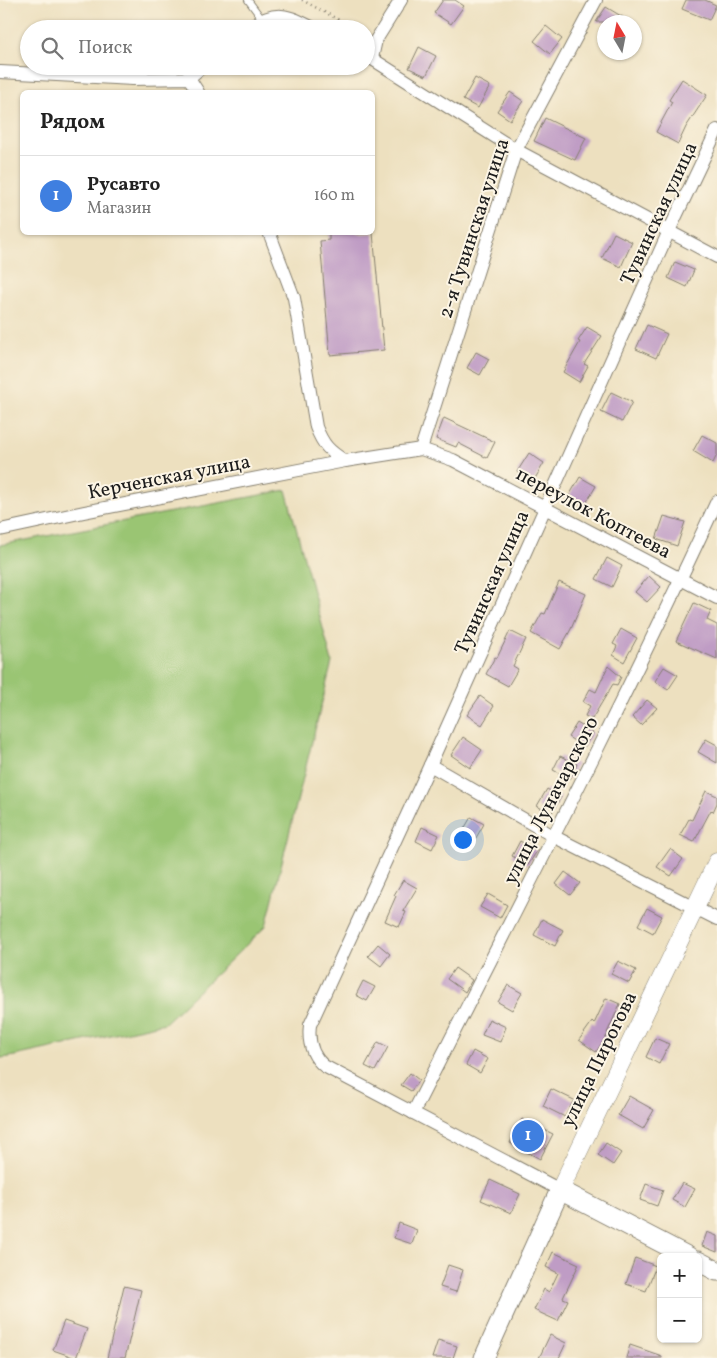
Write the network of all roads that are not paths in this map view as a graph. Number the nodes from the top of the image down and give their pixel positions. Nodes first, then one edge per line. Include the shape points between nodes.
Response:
1 (248, 0) edge
2 (401, 0) edge
3 (596, 0) edge
4 (262, 19) joint
5 (296, 20) edge
6 (375, 42) edge
7 (375, 60) edge
8 (0, 72) edge
9 (20, 73) edge
10 (57, 75) edge
11 (192, 75) edge
12 (189, 78) junction
13 (197, 90) edge
14 (717, 130) edge
15 (516, 150) junction
16 (669, 231) junction
17 (270, 235) edge
18 (717, 257) edge
19 (421, 449) junction
20 (345, 461) junction
21 (717, 501) edge
22 (545, 506) junction
23 (0, 530) edge
24 (681, 579) junction
25 (717, 598) edge
26 (430, 765) junction
27 (554, 836) junction
28 (717, 862) edge
29 (696, 907) junction
30 (717, 919) edge
31 (413, 1114) junction
32 (560, 1190) junction
33 (682, 1253) edge
34 (702, 1263) edge
35 (717, 1271) edge
36 (484, 1358) edge

1 - 4 lane
2 - 6 street
3 - 15 street, 2-я Тувинская улица
4 - 5 street via 276,15
7 - 15 street
8 - 9 street
10 - 12 street
11 - 12 street
12 - 13 street
14 - 16 street, Тувинская улица
15 - 16 street
15 - 19 street, 2-я Тувинская улица
16 - 18 street
16 - 22 street, Тувинская улица
17 - 20 street via 294,298 316,427 321,441
19 - 20 street, Керченская улица
19 - 22 street, переулок Коптеева via 453,460
20 - 23 street, Керченская улица
21 - 24 street, улица Луначарского
22 - 24 street, переулок Коптеева
22 - 26 street, Тувинская улица
24 - 25 street, переулок Коптеева
24 - 27 street, улица Луначарского
26 - 27 street
26 - 31 street, Тувинская улица via 310,1025 308,1038 317,1060 324,1066
27 - 29 street
27 - 31 street, улица Луначарского
28 - 29 main road, улица Пирогова
29 - 30 street
29 - 32 main road, улица Пирогова
31 - 32 street
32 - 33 main road
32 - 36 main road, улица Пирогова
34 - 35 main road

